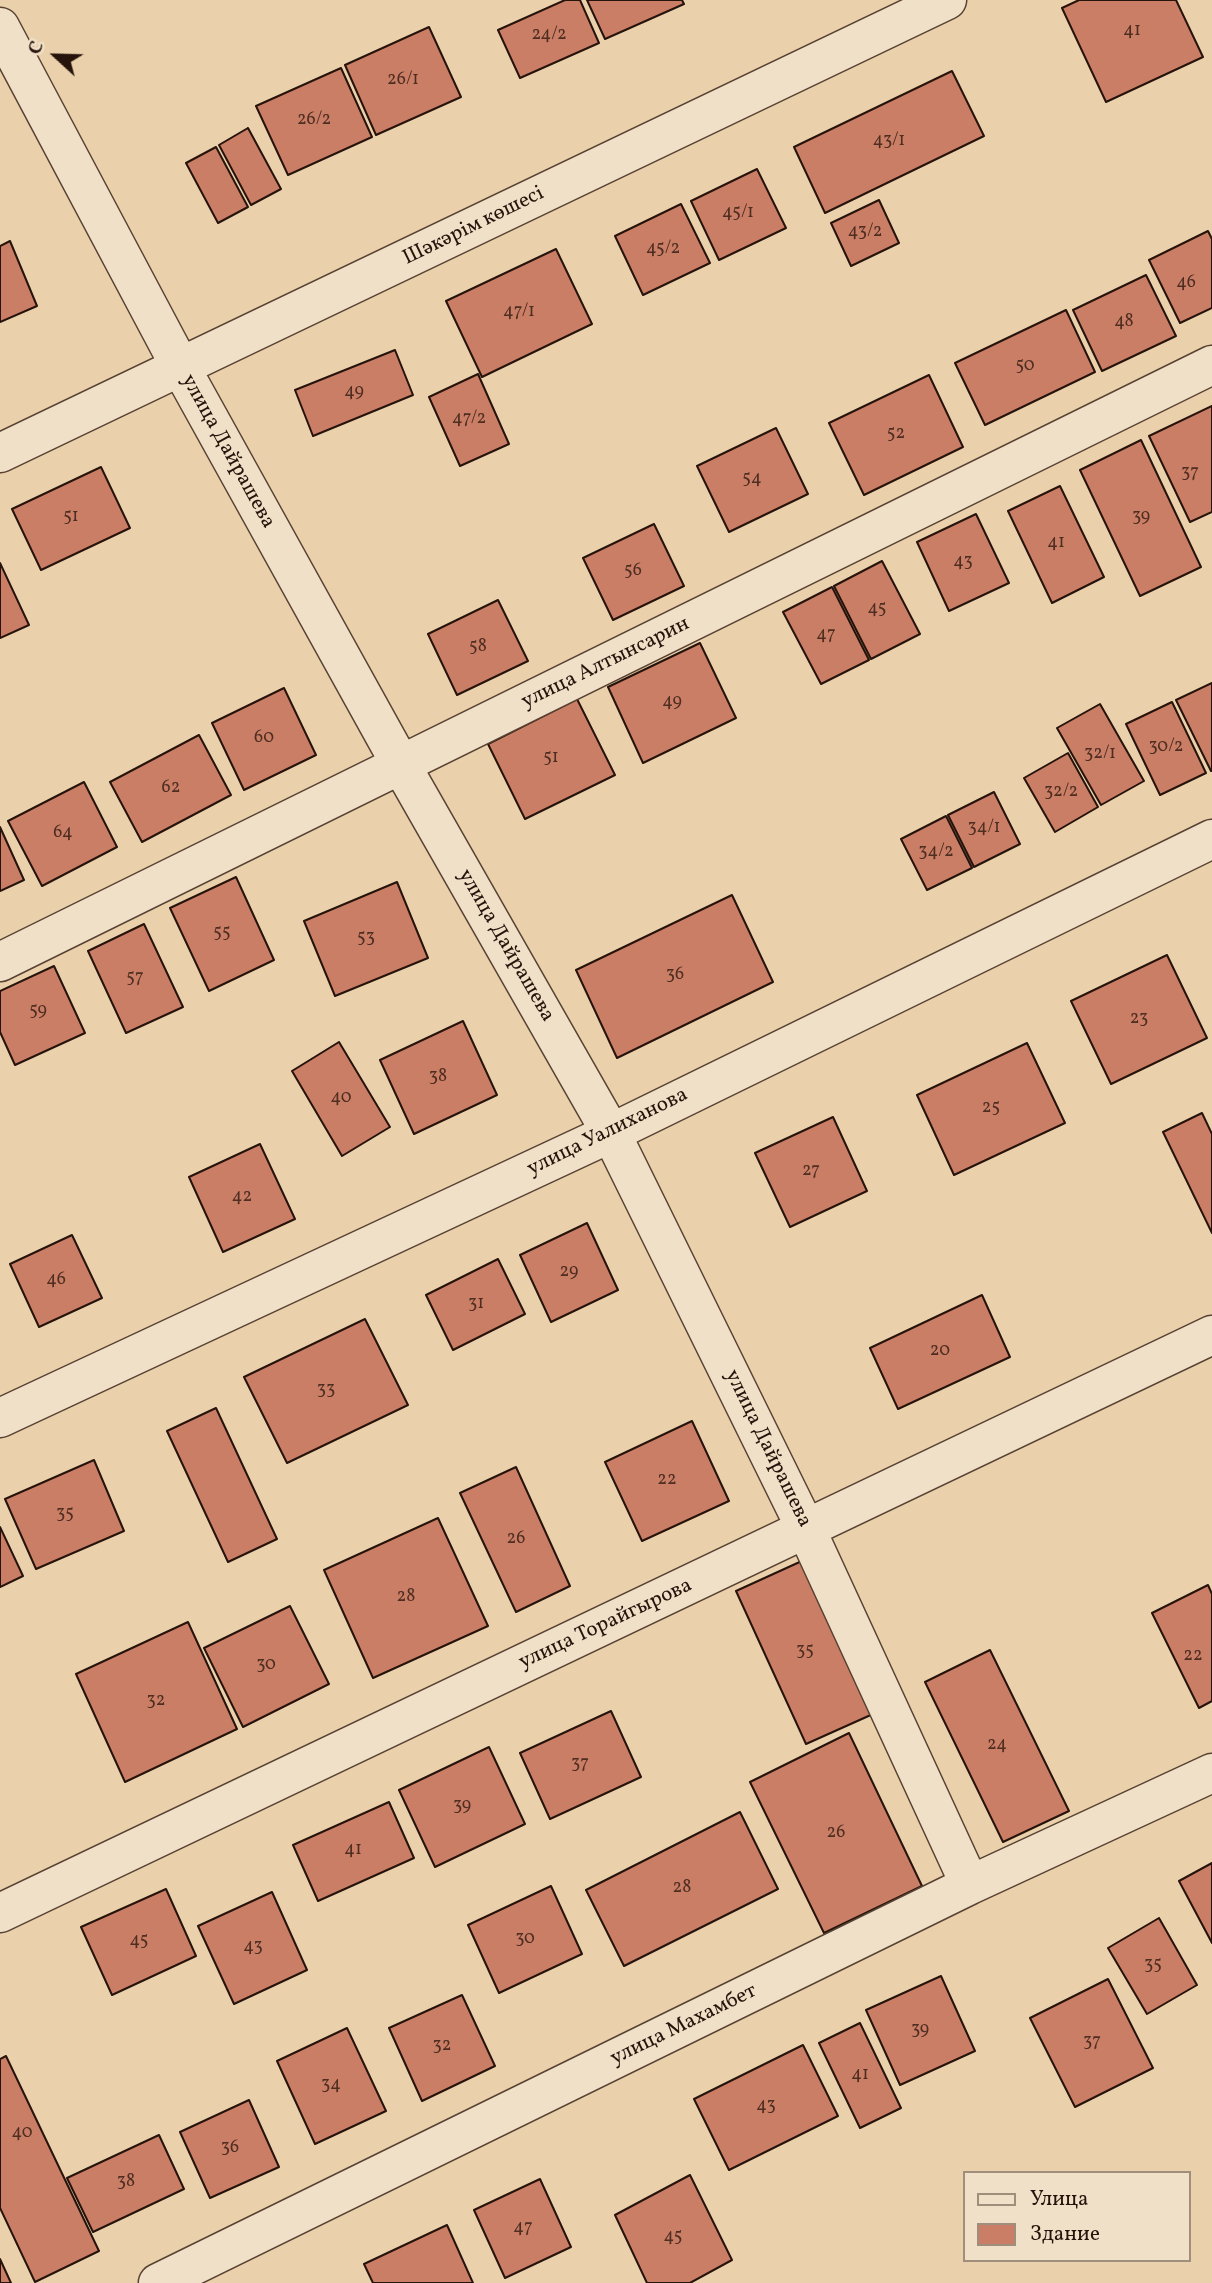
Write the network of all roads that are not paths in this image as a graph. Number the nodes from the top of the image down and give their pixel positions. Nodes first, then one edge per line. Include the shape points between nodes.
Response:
1 (947, 0) edge
2 (0, 27) edge
3 (1212, 365) edge
4 (181, 368) junction
5 (0, 453) edge
6 (401, 765) junction
7 (1212, 839) edge
8 (0, 962) edge
9 (611, 1133) junction
10 (1212, 1335) edge
11 (0, 1418) edge
12 (806, 1529) junction
13 (1212, 1773) edge
14 (970, 1885) junction
15 (0, 1913) edge
16 (158, 2283) edge

1 - 4 street, Шәкәрім көшесі
2 - 4 street, улица Дайрашева
3 - 6 street, улица Алтынсарин
4 - 5 street, Шәкәрім көшесі
4 - 6 street, улица Дайрашева
6 - 8 street, улица Алтынсарин
6 - 9 street, улица Дайрашева
7 - 9 street, улица Уалиханова
9 - 11 street, улица Уалиханова
9 - 12 street, улица Дайрашева
10 - 12 street, улица Торайгырова
12 - 14 street, улица Дайрашева
12 - 15 street, улица Торайгырова
13 - 14 street, улица Махамбет
14 - 16 street, улица Махамбет

